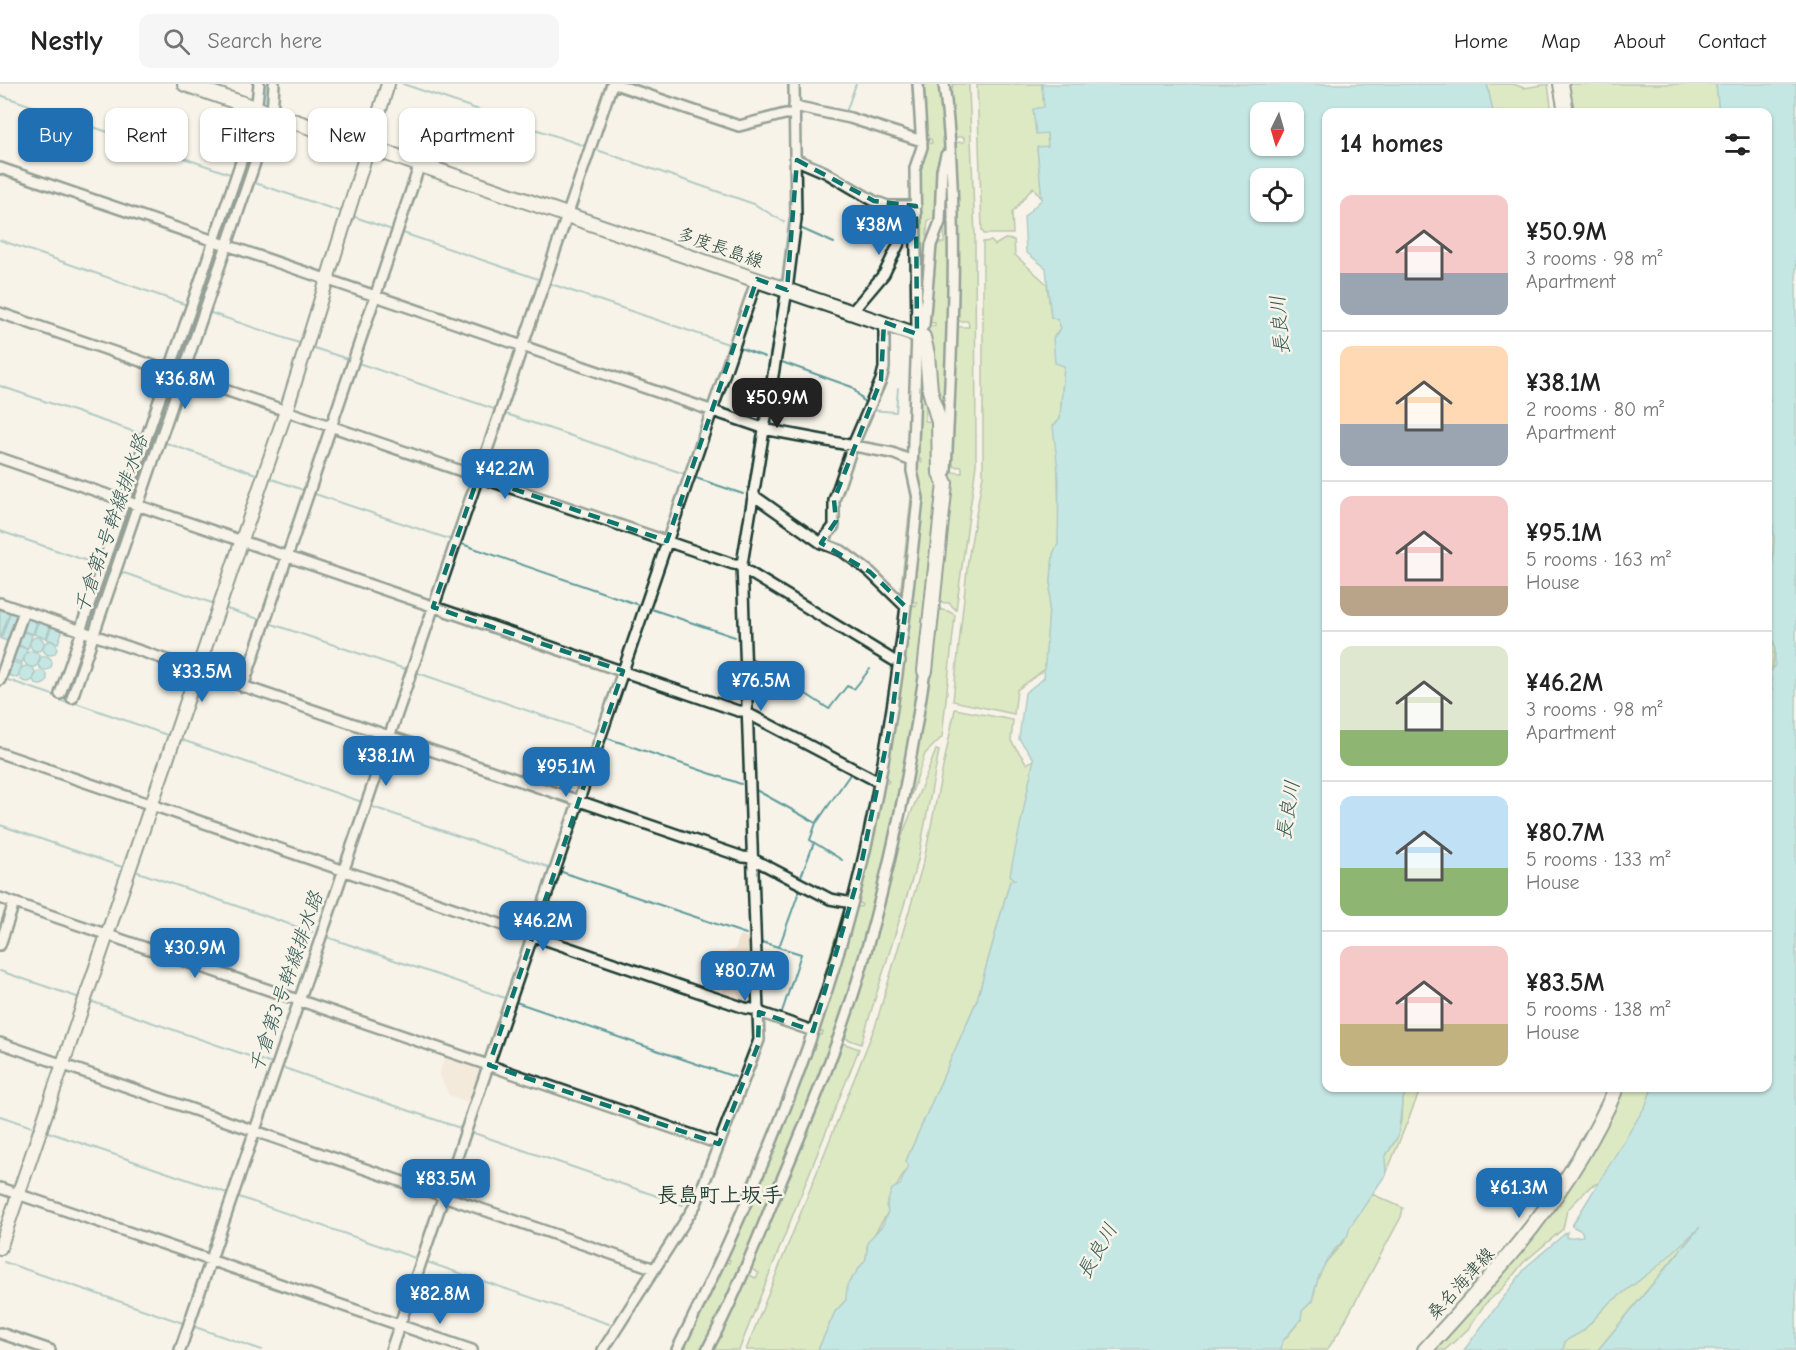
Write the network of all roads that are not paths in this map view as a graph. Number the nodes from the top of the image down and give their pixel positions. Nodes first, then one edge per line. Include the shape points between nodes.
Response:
1 (185, 84) edge
2 (259, 84) edge
3 (274, 84) edge
4 (388, 84) edge
5 (614, 84) edge
6 (794, 84) edge
7 (918, 84) edge
8 (944, 84) edge
9 (1561, 84) edge
10 (256, 108) edge
11 (264, 108) edge
12 (266, 108) edge
13 (381, 108) edge
14 (1565, 108) edge
15 (791, 112) junction
16 (922, 141) junction
17 (948, 148) junction
18 (387, 153) edge
19 (796, 160) junction
20 (248, 162) edge
21 (248, 162) edge
22 (364, 162) edge
23 (420, 164) junction
24 (0, 168) edge
25 (916, 210) junction
26 (568, 214) junction
27 (221, 243) junction
28 (327, 279) junction
29 (757, 279) junction
30 (787, 290) junction
31 (375, 296) junction
32 (852, 312) junction
33 (0, 313) edge
34 (884, 322) junction
35 (917, 334) junction
36 (522, 347) junction
37 (176, 373) junction
38 (286, 411) junction
39 (712, 412) junction
40 (331, 426) junction
41 (760, 428) junction
42 (853, 446) junction
43 (0, 458) edge
44 (912, 461) junction
45 (478, 477) junction
46 (945, 483) junction
47 (753, 495) junction
48 (125, 501) junction
49 (137, 505) junction
50 (242, 541) junction
51 (667, 542) junction
52 (821, 543) junction
53 (287, 556) junction
54 (739, 565) junction
55 (0, 603) edge
56 (433, 607) junction
57 (906, 607) junction
58 (24, 611) junction
59 (86, 633) junction
60 (900, 661) junction
61 (198, 671) junction
62 (623, 671) junction
63 (925, 671) joint
64 (1, 678) edge
65 (243, 687) junction
66 (60, 694) dead end
67 (72, 699) dead end
68 (744, 711) junction
69 (389, 737) junction
70 (0, 753) edge
71 (879, 780) junction
72 (579, 801) junction
73 (152, 805) junction
74 (750, 858) junction
75 (341, 870) junction
76 (0, 898) edge
77 (14, 903) junction
78 (852, 903) junction
79 (108, 934) junction
80 (533, 935) junction
81 (0, 945) edge
82 (296, 999) junction
83 (756, 1010) junction
84 (813, 1030) junction
85 (0, 1043) edge
86 (63, 1065) junction
87 (489, 1065) junction
88 (1614, 1092) edge
89 (252, 1129) junction
90 (715, 1143) junction
91 (0, 1188) edge
92 (18, 1194) junction
93 (444, 1195) junction
94 (0, 1248) edge
95 (207, 1259) junction
96 (652, 1267) junction
97 (400, 1325) junction
98 (0, 1333) edge
99 (50, 1350) edge
100 (180, 1350) edge
101 (391, 1350) edge
102 (472, 1350) edge
103 (603, 1350) edge
104 (677, 1350) edge
105 (707, 1350) edge
106 (1425, 1350) edge

1 - 10 main road, 多度長島線
2 - 11 street
3 - 12 street
4 - 13 street
5 - 15 street via 739,126
5 - 26 street
6 - 15 street
7 - 16 street
8 - 17 street
9 - 14 main road
15 - 16 street via 850,118
15 - 19 street
16 - 25 street via 915,168
17 - 35 street via 942,170 940,222 931,245 924,325
17 - 46 street via 953,305
18 - 23 main road, 多度長島線
19 - 25 street via 874,201
19 - 30 street via 796,219
20 - 27 street
21 - 27 street
22 - 28 street
23 - 26 main road, 多度長島線
23 - 31 street
24 - 27 street
25 - 32 street via 884,274
25 - 35 street
26 - 29 main road, 多度長島線
26 - 36 street
27 - 28 street
27 - 37 street
27 - 37 street
28 - 31 street
28 - 38 street
29 - 30 main road, 多度長島線
29 - 39 street
30 - 32 main road, 多度長島線
30 - 41 street
31 - 36 street
31 - 40 street
32 - 34 main road, 多度長島線
33 - 37 street
34 - 35 main road, 多度長島線
34 - 42 street via 881,380
35 - 44 street
35 - 46 main road via 925,341 930,390 939,422 940,473
36 - 39 street
36 - 45 street
37 - 38 street
37 - 48 street
37 - 49 street
38 - 40 street
38 - 50 street
39 - 41 street
39 - 51 street
40 - 45 street
40 - 53 street
41 - 42 street
41 - 47 street
42 - 44 street
42 - 52 street via 834,500 836,522
43 - 48 street
44 - 57 street via 918,498
45 - 51 street
45 - 56 street
46 - 63 main road
47 - 52 street
47 - 54 street
48 - 49 street
48 - 59 street
49 - 50 street
49 - 59 street
50 - 53 street
50 - 61 street
51 - 54 street
51 - 62 street
52 - 57 street via 842,551 870,572
53 - 56 street
53 - 65 street
54 - 60 street
54 - 68 street
55 - 58 street
56 - 62 street
56 - 69 street
57 - 60 street
58 - 59 street
58 - 64 street
59 - 61 street
59 - 66 street
59 - 67 street
60 - 71 street
61 - 65 street
61 - 73 street
62 - 68 street
62 - 72 street
63 - 105 street via 893,842 860,974 788,1165
65 - 69 street
68 - 71 street
68 - 74 street
69 - 72 street
69 - 75 street
70 - 73 street
71 - 78 street
72 - 74 street
72 - 80 street
73 - 75 street
73 - 79 street
74 - 78 street via 830,899
74 - 83 street
75 - 80 street
75 - 82 street
76 - 77 street
77 - 79 street
77 - 81 street
78 - 84 street
79 - 82 street
79 - 86 street
80 - 83 street
80 - 87 street
82 - 87 street
82 - 89 street
83 - 84 street
83 - 90 street via 758,1045
84 - 104 street via 722,1258
85 - 86 street
86 - 89 street
86 - 92 street
87 - 90 street
87 - 93 street
88 - 106 main road, 桑名海津線 via 1547,1209 1503,1266
89 - 93 street
89 - 95 street
90 - 96 street via 696,1204
91 - 92 street
92 - 94 street
92 - 95 street
93 - 96 street
93 - 97 street
95 - 97 street
95 - 100 street
96 - 103 street
97 - 101 street
97 - 102 street
98 - 99 street

